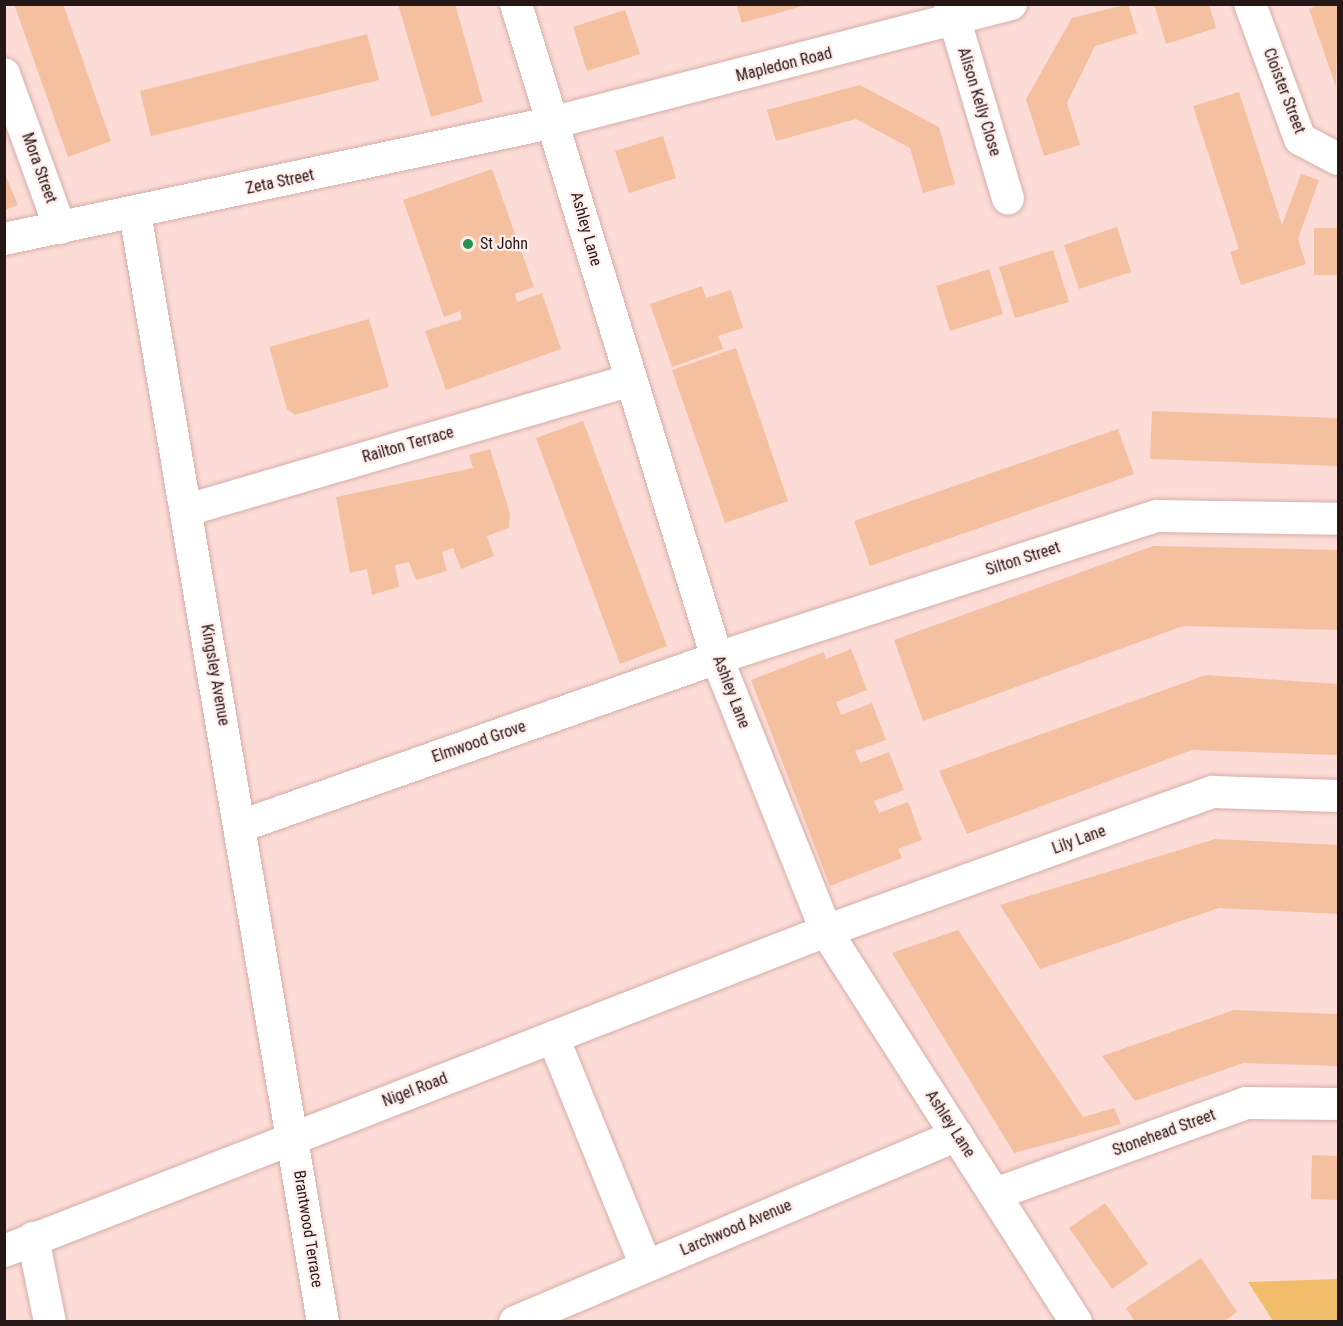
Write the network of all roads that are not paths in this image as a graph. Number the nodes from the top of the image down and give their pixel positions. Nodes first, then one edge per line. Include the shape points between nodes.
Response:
1 (516, 4) edge
2 (1011, 4) edge
3 (1250, 4) edge
4 (953, 14) edge
5 (4, 74) edge
6 (555, 122) junction
7 (1338, 159) edge
8 (1008, 199) dead end
9 (135, 213) junction
10 (60, 228) junction
11 (4, 239) edge
12 (629, 381) junction
13 (187, 510) junction
14 (1338, 519) edge
15 (717, 658) junction
16 (1338, 796) edge
17 (241, 826) junction
18 (826, 932) junction
19 (553, 1037) junction
20 (1338, 1104) edge
21 (957, 1135) junction
22 (294, 1137) junction
23 (995, 1194) junction
24 (33, 1238) junction
25 (4, 1251) edge
26 (646, 1266) junction
27 (50, 1322) edge
28 (323, 1322) edge
29 (514, 1322) edge
30 (1076, 1322) edge

1 - 6 street, Ashley Lane
2 - 4 street, Mapledon Road
3 - 7 street, Cloister Street via 1300,139
4 - 6 street, Mapledon Road
4 - 8 street, Alison Kelly Close
5 - 10 street, Mora Street
6 - 9 street, Zeta Street
6 - 12 street, Ashley Lane
9 - 10 street, Zeta Street
9 - 13 street, Kingsley Avenue
10 - 11 street, Zeta Street
12 - 13 street, Railton Terrace
12 - 15 street, Ashley Lane
13 - 17 street, Kingsley Avenue
14 - 15 street, Silton Street via 1157,516
15 - 17 street, Elmwood Grove
15 - 18 street, Ashley Lane
16 - 18 street, Lily Lane via 1213,792
17 - 22 street, Kingsley Avenue
18 - 19 street, Nigel Road
18 - 21 street, Ashley Lane
19 - 22 street, Nigel Road
19 - 26 street
20 - 23 street, Stonehead Street via 1246,1103
21 - 23 street, Ashley Lane
21 - 26 street, Larchwood Avenue
22 - 24 street, Nigel Road
22 - 28 street, Brantwood Terrace
23 - 30 street, Ashley Lane
24 - 25 street, Nigel Road
24 - 27 street
26 - 29 street, Larchwood Avenue

